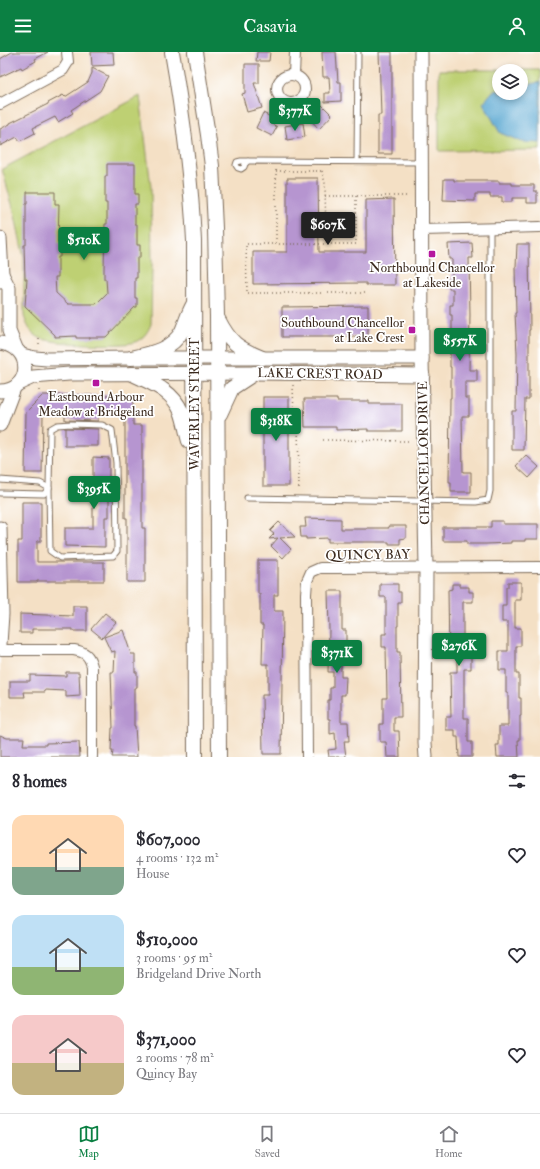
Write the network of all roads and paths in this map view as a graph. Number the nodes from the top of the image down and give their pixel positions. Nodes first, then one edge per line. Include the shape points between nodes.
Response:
1 (67, 52) edge
2 (172, 52) edge
3 (195, 52) edge
4 (295, 52) edge
5 (358, 52) edge
6 (421, 52) edge
7 (294, 75) dead end
8 (0, 104) edge
9 (248, 161) dead end
10 (276, 161) junction
11 (322, 161) junction
12 (357, 161) junction
13 (422, 162) junction
14 (276, 171) junction
15 (322, 171) junction
16 (325, 196) junction
17 (356, 196) junction
18 (406, 196) dead end
19 (540, 227) edge
20 (490, 228) junction
21 (422, 230) junction
22 (0, 238) edge
23 (276, 243) dead end
24 (326, 244) junction
25 (1, 278) edge
26 (367, 293) dead end
27 (194, 301) junction
28 (217, 316) junction
29 (0, 343) edge
30 (19, 352) junction
31 (131, 358) junction
32 (195, 358) junction
33 (217, 358) junction
34 (262, 358) junction
35 (422, 358) junction
36 (195, 373) junction
37 (217, 373) junction
38 (255, 373) junction
39 (133, 374) junction
40 (423, 375) junction
41 (293, 385) dead end
42 (16, 386) junction
43 (0, 391) edge
44 (217, 420) junction
45 (0, 425) edge
46 (323, 440) dead end
47 (408, 440) dead end
48 (194, 456) junction
49 (0, 480) edge
50 (49, 488) junction
51 (0, 493) edge
52 (247, 498) dead end
53 (299, 499) junction
54 (425, 501) junction
55 (0, 528) edge
56 (540, 567) edge
57 (426, 568) junction
58 (0, 577) edge
59 (1, 602) edge
60 (0, 644) edge
61 (0, 650) edge
62 (92, 757) edge
63 (195, 757) edge
64 (219, 757) edge
65 (307, 757) edge
66 (426, 757) edge

1 - 8 street via 68,62 63,70
2 - 27 main road, WAVERLEY STREET via 191,189
3 - 28 main road, WAVERLEY STREET via 212,166
4 - 7 street
5 - 12 lane
6 - 13 street, CHANCELLOR DRIVE
9 - 10 lane
10 - 11 lane
10 - 14 path
11 - 12 lane
11 - 15 path
12 - 13 lane
13 - 21 street, CHANCELLOR DRIVE
14 - 15 path
14 - 23 path
15 - 16 path
16 - 17 path
16 - 24 path
17 - 18 path
17 - 24 path via 356,244
19 - 20 street
20 - 21 street
20 - 54 lane via 488,500
21 - 35 street, CHANCELLOR DRIVE
22 - 25 street
24 - 26 path via 246,244 247,293
25 - 30 street via 9,288 9,331
27 - 31 main road via 182,331 174,341 162,349
27 - 32 main road, WAVERLEY STREET
28 - 33 main road, WAVERLEY STREET
28 - 34 main road via 226,334 235,344
29 - 30 street, LAKE CREST ROAD via 9,345
30 - 31 street, LAKE CREST ROAD via 47,359
30 - 42 street via 25,368
31 - 32 street, LAKE CREST ROAD
32 - 33 street, LAKE CREST ROAD
32 - 36 main road, WAVERLEY STREET
33 - 34 street, LAKE CREST ROAD
33 - 37 main road, WAVERLEY STREET
34 - 35 street, LAKE CREST ROAD
35 - 40 street, CHANCELLOR DRIVE
36 - 37 street, LAKE CREST ROAD
36 - 39 street, LAKE CREST ROAD
36 - 48 main road, WAVERLEY STREET
37 - 38 street, LAKE CREST ROAD
37 - 44 main road, WAVERLEY STREET
38 - 40 street, LAKE CREST ROAD
38 - 44 main road via 232,388
39 - 42 street, LAKE CREST ROAD via 39,376 29,378
39 - 48 main road via 163,390 177,404
40 - 54 street, CHANCELLOR DRIVE
41 - 53 path via 294,416 298,420
42 - 43 street, LAKE CREST ROAD
42 - 45 street
44 - 64 main road, WAVERLEY STREET
46 - 47 path
48 - 63 main road, WAVERLEY STREET
49 - 50 lane via 40,483
50 - 50 lane via 50,429 71,424 102,425 112,430 116,464 117,551 113,556 60,558 50,551
50 - 51 lane via 44,494
52 - 53 lane
53 - 54 lane
54 - 57 street, CHANCELLOR DRIVE
55 - 58 street
56 - 57 street, QUINCY BAY
57 - 65 street, QUINCY BAY via 320,568 311,572 306,594
57 - 66 street, CHANCELLOR DRIVE
58 - 59 street
59 - 60 street
61 - 62 street via 74,650 89,657 92,666

